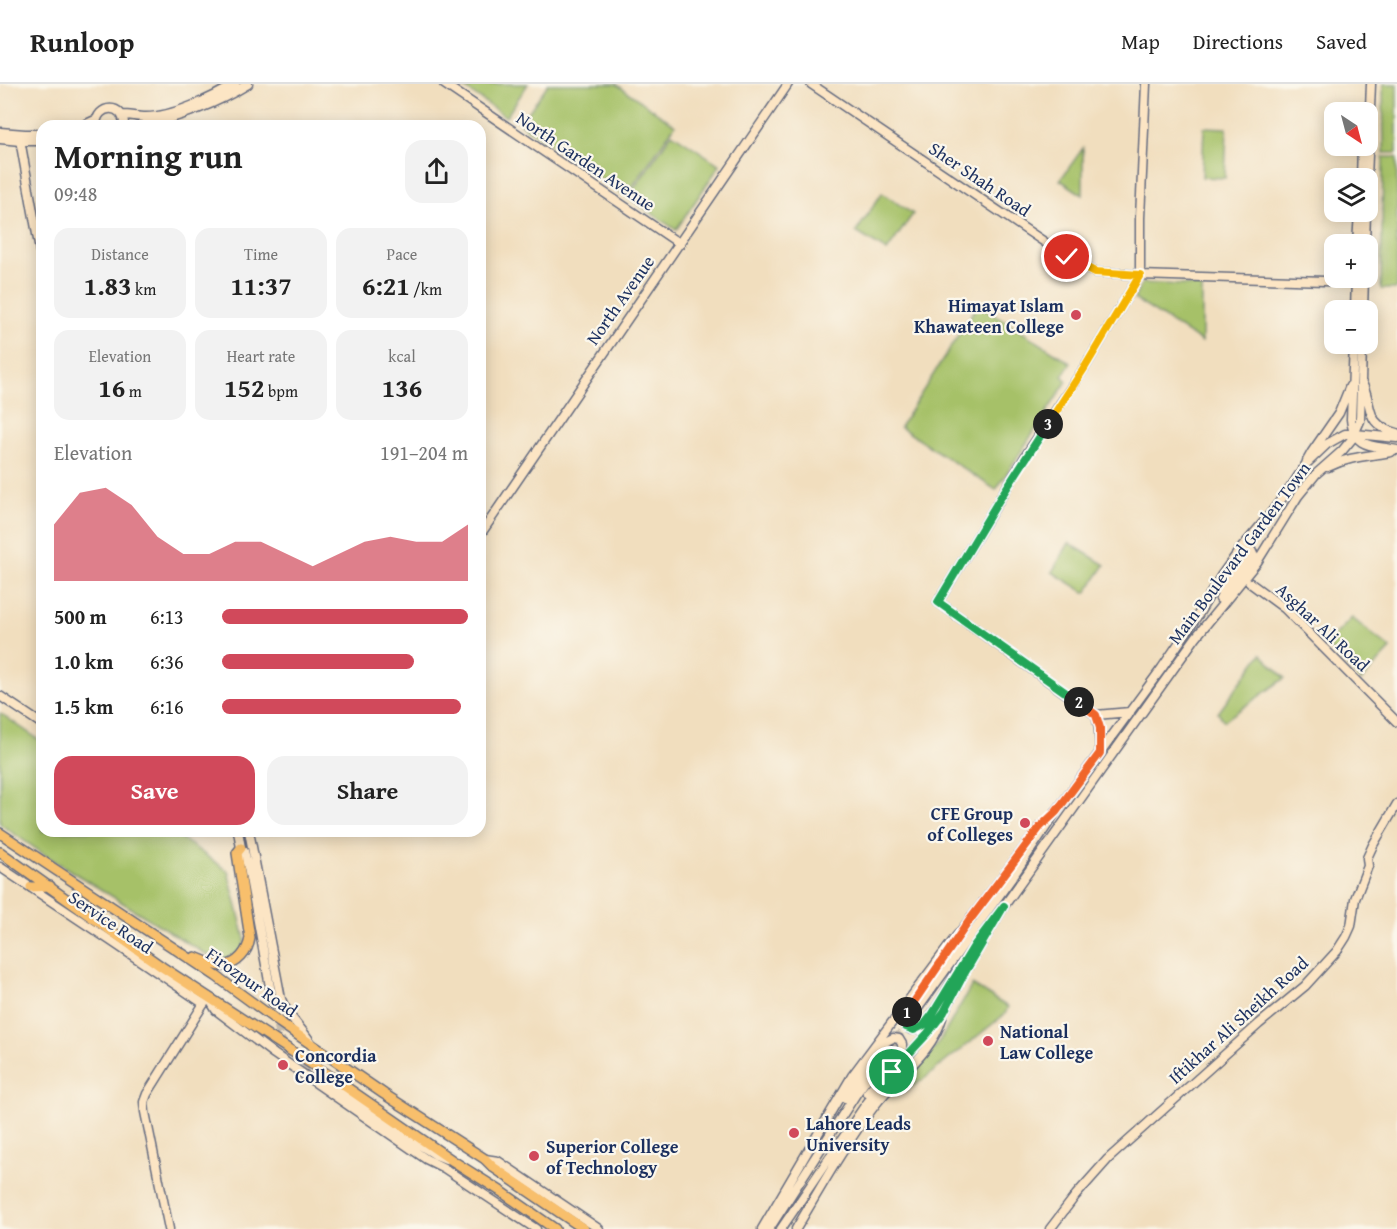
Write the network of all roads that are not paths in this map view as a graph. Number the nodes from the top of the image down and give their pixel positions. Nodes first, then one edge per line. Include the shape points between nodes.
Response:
1 (235, 84) edge
2 (248, 84) edge
3 (444, 84) edge
4 (788, 84) edge
5 (811, 84) edge
6 (1146, 84) edge
7 (1365, 84) edge
8 (1371, 84) edge
9 (1364, 102) edge
10 (122, 115) junction
11 (97, 120) edge
12 (124, 120) edge
13 (167, 120) edge
14 (0, 132) edge
15 (36, 135) edge
16 (20, 137) junction
17 (0, 139) edge
18 (36, 140) edge
19 (1367, 168) edge
20 (36, 228) edge
21 (680, 244) junction
22 (1140, 275) junction
23 (1324, 278) edge
24 (1354, 354) edge
25 (1360, 354) edge
26 (1356, 381) junction
27 (1397, 433) edge
28 (1355, 434) junction
29 (1397, 438) edge
30 (1397, 450) edge
31 (1306, 464) junction
32 (1316, 474) junction
33 (486, 526) edge
34 (1250, 583) dead end
35 (1200, 611) junction
36 (1211, 618) junction
37 (0, 696) edge
38 (1130, 712) junction
39 (1096, 715) junction
40 (36, 720) edge
41 (1397, 722) edge
42 (1100, 753) junction
43 (1397, 804) edge
44 (1056, 812) junction
45 (0, 833) edge
46 (239, 837) edge
47 (250, 837) edge
48 (241, 848) junction
49 (0, 852) edge
50 (0, 867) edge
51 (50, 886) junction
52 (31, 887) junction
53 (1004, 906) junction
54 (969, 921) junction
55 (171, 947) junction
56 (206, 1001) junction
57 (273, 1002) tunnel mouth
58 (944, 1012) junction
59 (911, 1018) tunnel mouth
60 (312, 1044) junction
61 (889, 1049) tunnel mouth
62 (321, 1079) tunnel mouth
63 (394, 1130) junction
64 (485, 1159) junction
65 (453, 1161) junction
66 (444, 1168) junction
67 (794, 1176) junction
68 (810, 1186) junction
69 (169, 1229) edge
70 (536, 1229) edge
71 (555, 1229) edge
72 (584, 1229) edge
73 (599, 1229) edge
74 (762, 1229) edge
75 (769, 1229) edge
76 (781, 1229) edge
77 (796, 1229) edge
78 (1050, 1229) edge

1 - 10 main road via 160,116
2 - 13 main road via 227,97
3 - 21 main road, North Garden Avenue
4 - 21 main road, North Avenue
5 - 22 main road, Sher Shah Road via 1067,257 1095,272
6 - 22 main road
7 - 9 main road
8 - 19 main road
10 - 11 main road via 109,109
10 - 12 main road
14 - 16 main road
15 - 16 main road
16 - 17 main road
16 - 18 main road
16 - 20 main road
21 - 33 main road, North Avenue
22 - 23 main road, Sher Shah Road
22 - 39 main road via 938,602
24 - 26 main road
25 - 26 main road
26 - 27 main road via 1367,391 1376,422
26 - 28 main road via 1351,423
26 - 31 main road
28 - 29 main road
28 - 30 main road via 1368,446
28 - 31 main road, Main Boulevard Garden Town via 1332,441
28 - 32 main road, Main Boulevard Garden Town
30 - 32 main road via 1347,459
31 - 35 main road, Main Boulevard Garden Town via 1239,551
32 - 36 main road, Main Boulevard Garden Town via 1257,562
34 - 41 main road, Asghar Ali Road via 1287,610
35 - 36 main road via 1251,550 1252,556 1216,605
35 - 38 main road, Main Boulevard Garden Town
36 - 53 main road, Main Boulevard Garden Town
37 - 40 main road
38 - 39 main road
38 - 42 main road, Main Boulevard Garden Town
39 - 42 main road
42 - 44 main road, Main Boulevard Garden Town
43 - 78 main road, Iftikhar Ali Sheikh Road via 1367,858 1351,926 1337,951 1305,986 1108,1159
44 - 54 main road, Main Boulevard Garden Town via 1040,827
44 - 59 main road, Main Boulevard Garden Town
45 - 55 main road, Firozpur Road
46 - 48 main road
47 - 60 main road via 281,999
48 - 55 main road via 237,853 250,938 248,948 223,966
48 - 57 main road
49 - 51 main road, Firozpur Road
50 - 52 main road, Service Road
51 - 52 main road
51 - 56 main road, Firozpur Road
52 - 56 main road, Service Road
53 - 54 main road via 924,1025 909,1029 903,1018
53 - 58 main road, Main Boulevard Garden Town
54 - 67 main road, Main Boulevard Garden Town via 852,1076
55 - 60 main road, Firozpur Road
56 - 65 main road, Firozpur Road via 330,1076
56 - 66 main road, Firozpur Road via 274,1054
56 - 69 main road via 144,1102
58 - 68 main road, Main Boulevard Garden Town via 877,1090
58 - 77 main road, Main Boulevard Garden Town via 929,1044 875,1105
60 - 64 main road, Firozpur Road
61 - 75 main road via 844,1111
62 - 63 main road
63 - 65 main road
63 - 66 main road
64 - 72 main road, Firozpur Road
64 - 73 main road, Firozpur Road via 498,1161
65 - 71 main road, Firozpur Road
66 - 70 main road, Firozpur Road
67 - 68 main road via 885,1042 899,1039 902,1051 857,1108
67 - 74 main road, Main Boulevard Garden Town
68 - 76 main road, Main Boulevard Garden Town

